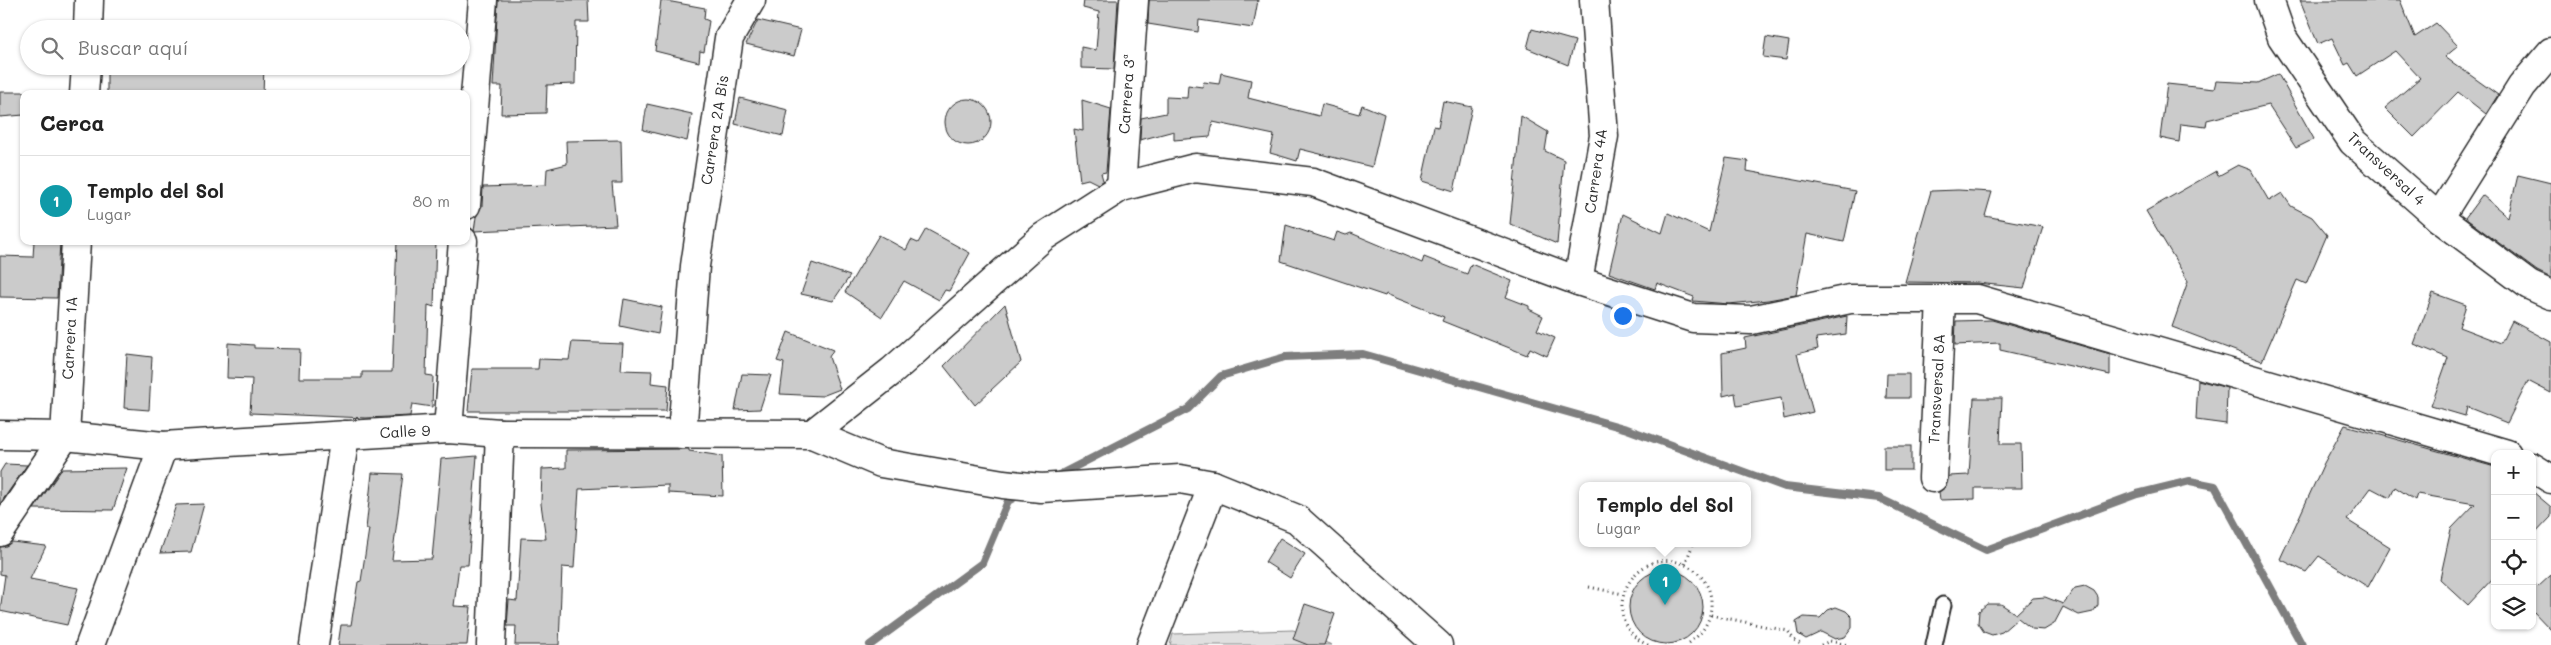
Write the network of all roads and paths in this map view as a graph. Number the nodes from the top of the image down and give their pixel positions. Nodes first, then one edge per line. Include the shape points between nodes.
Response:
1 (89, 0) edge
2 (483, 0) edge
3 (751, 0) edge
4 (1134, 0) edge
5 (1594, 0) edge
6 (2269, 0) edge
7 (88, 20) edge
8 (2551, 52) edge
9 (85, 75) edge
10 (84, 90) edge
11 (470, 158) edge
12 (1121, 187) junction
13 (2439, 218) junction
14 (76, 245) edge
15 (463, 245) edge
16 (1578, 281) junction
17 (2551, 295) edge
18 (1942, 299) junction
19 (448, 429) junction
20 (500, 433) junction
21 (682, 434) junction
22 (812, 434) junction
23 (0, 435) edge
24 (345, 435) junction
25 (65, 436) junction
26 (163, 446) junction
27 (2493, 450) edge
28 (2536, 470) edge
29 (1933, 478) dead end
30 (2551, 479) edge
31 (1213, 485) junction
32 (0, 532) edge
33 (1691, 547) edge
34 (1685, 564) junction
35 (1589, 587) dead end
36 (1623, 594) junction
37 (1943, 605) dead end
38 (1711, 615) junction
39 (90, 645) edge
40 (314, 645) edge
41 (491, 645) edge
42 (1152, 645) edge
43 (1438, 645) edge
44 (1648, 645) edge
45 (1686, 645) edge
46 (1802, 645) edge
47 (1821, 645) edge
48 (1848, 645) edge
49 (1934, 645) edge

1 - 7 street
2 - 11 street
3 - 21 street, Carrera 2A Bis via 729,38 695,266
4 - 12 street, Carrera 3ª
5 - 16 street, Carrera 4A via 1604,136
6 - 13 street, Transversal 4 via 2282,37 2353,142
8 - 13 street via 2522,86
9 - 10 street
12 - 16 street via 1195,168 1312,182
12 - 22 street via 1043,237 892,371
13 - 17 street, Transversal 4 via 2529,285
14 - 25 street, Carrera 1A
15 - 19 street
16 - 18 street via 1693,318 1751,320 1850,299
18 - 27 street via 1977,299
18 - 29 street, Transversal 8A
19 - 20 street, Calle 9
19 - 24 street, Calle 9
20 - 21 street, Calle 9
20 - 41 street
21 - 22 street, Calle 9
22 - 31 street via 881,464 1003,484 1041,488 1180,479
23 - 25 street, Calle 9
24 - 26 street, Calle 9
24 - 40 street
25 - 26 street, Calle 9
25 - 32 street
26 - 39 street
28 - 30 street
31 - 42 street
31 - 43 street via 1297,519
33 - 34 path
34 - 36 path via 1670,560 1654,562 1629,580
34 - 38 path via 1698,572 1707,585
35 - 36 path
36 - 44 path via 1625,622 1632,634
37 - 49 lane
38 - 45 path via 1696,639
38 - 46 path via 1788,631
47 - 48 path via 1830,641

